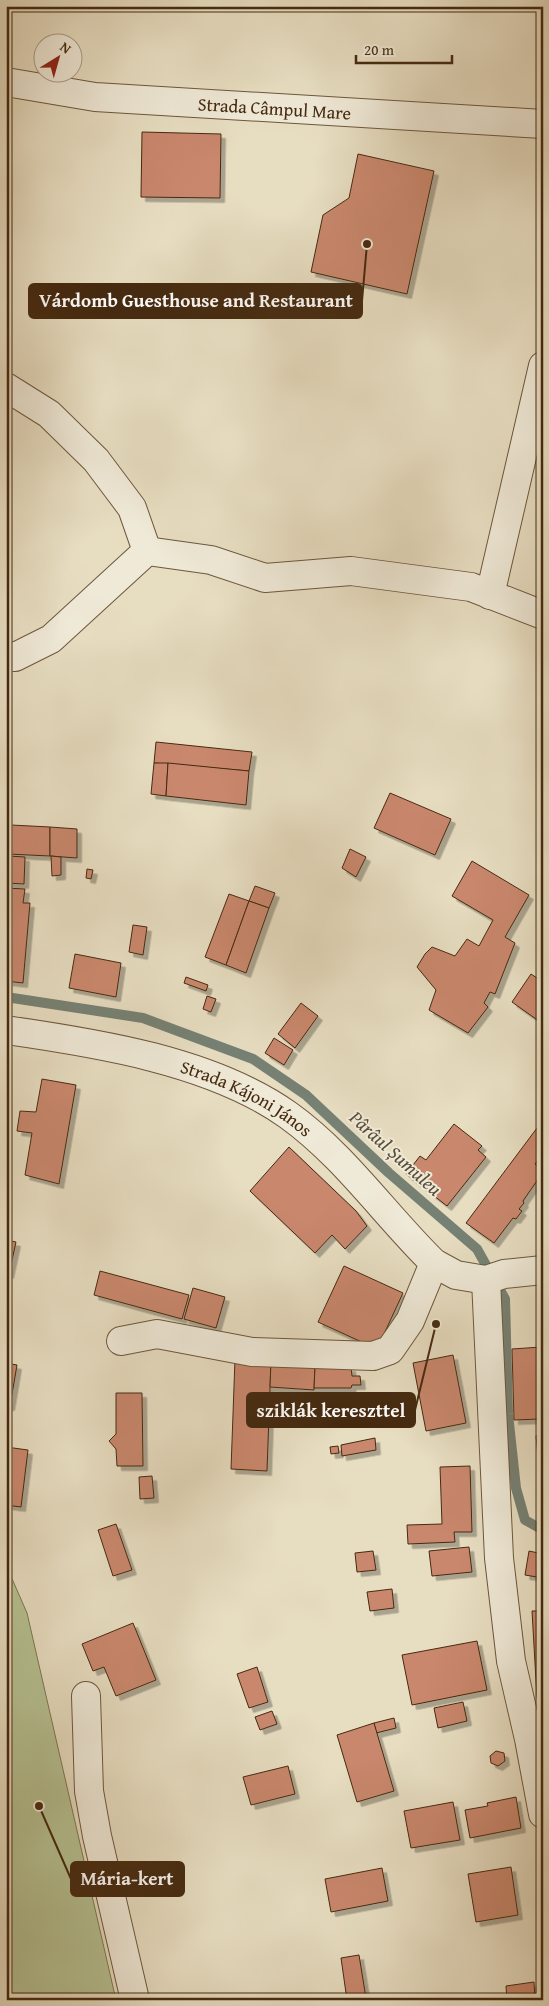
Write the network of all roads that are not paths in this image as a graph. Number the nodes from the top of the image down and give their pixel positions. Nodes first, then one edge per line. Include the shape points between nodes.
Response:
1 (6, 82) edge
2 (543, 124) edge
3 (543, 366) edge
4 (6, 387) edge
5 (147, 551) junction
6 (490, 595) junction
7 (543, 616) edge
8 (6, 656) edge
9 (6, 1030) edge
10 (434, 1264) junction
11 (543, 1270) edge
12 (495, 1277) junction
13 (121, 1341) dead end
14 (86, 1696) dead end
15 (543, 1814) edge
16 (135, 2000) edge

1 - 2 street, Strada Câmpul Mare via 95,97
3 - 6 street
4 - 5 street via 49,414 96,460 132,508
5 - 6 street via 211,560 265,578 351,572 471,587
5 - 8 street via 51,639 14,657
6 - 7 street
9 - 10 street, Strada Kájoni János via 161,1059 247,1091 288,1115 326,1148
10 - 12 street, Strada Kájoni János via 456,1275
10 - 13 street via 410,1321 390,1350 373,1356 252,1352 157,1334
11 - 12 street, Strada Kájoni János
12 - 15 street via 499,1558 511,1661
14 - 16 street via 89,1791

